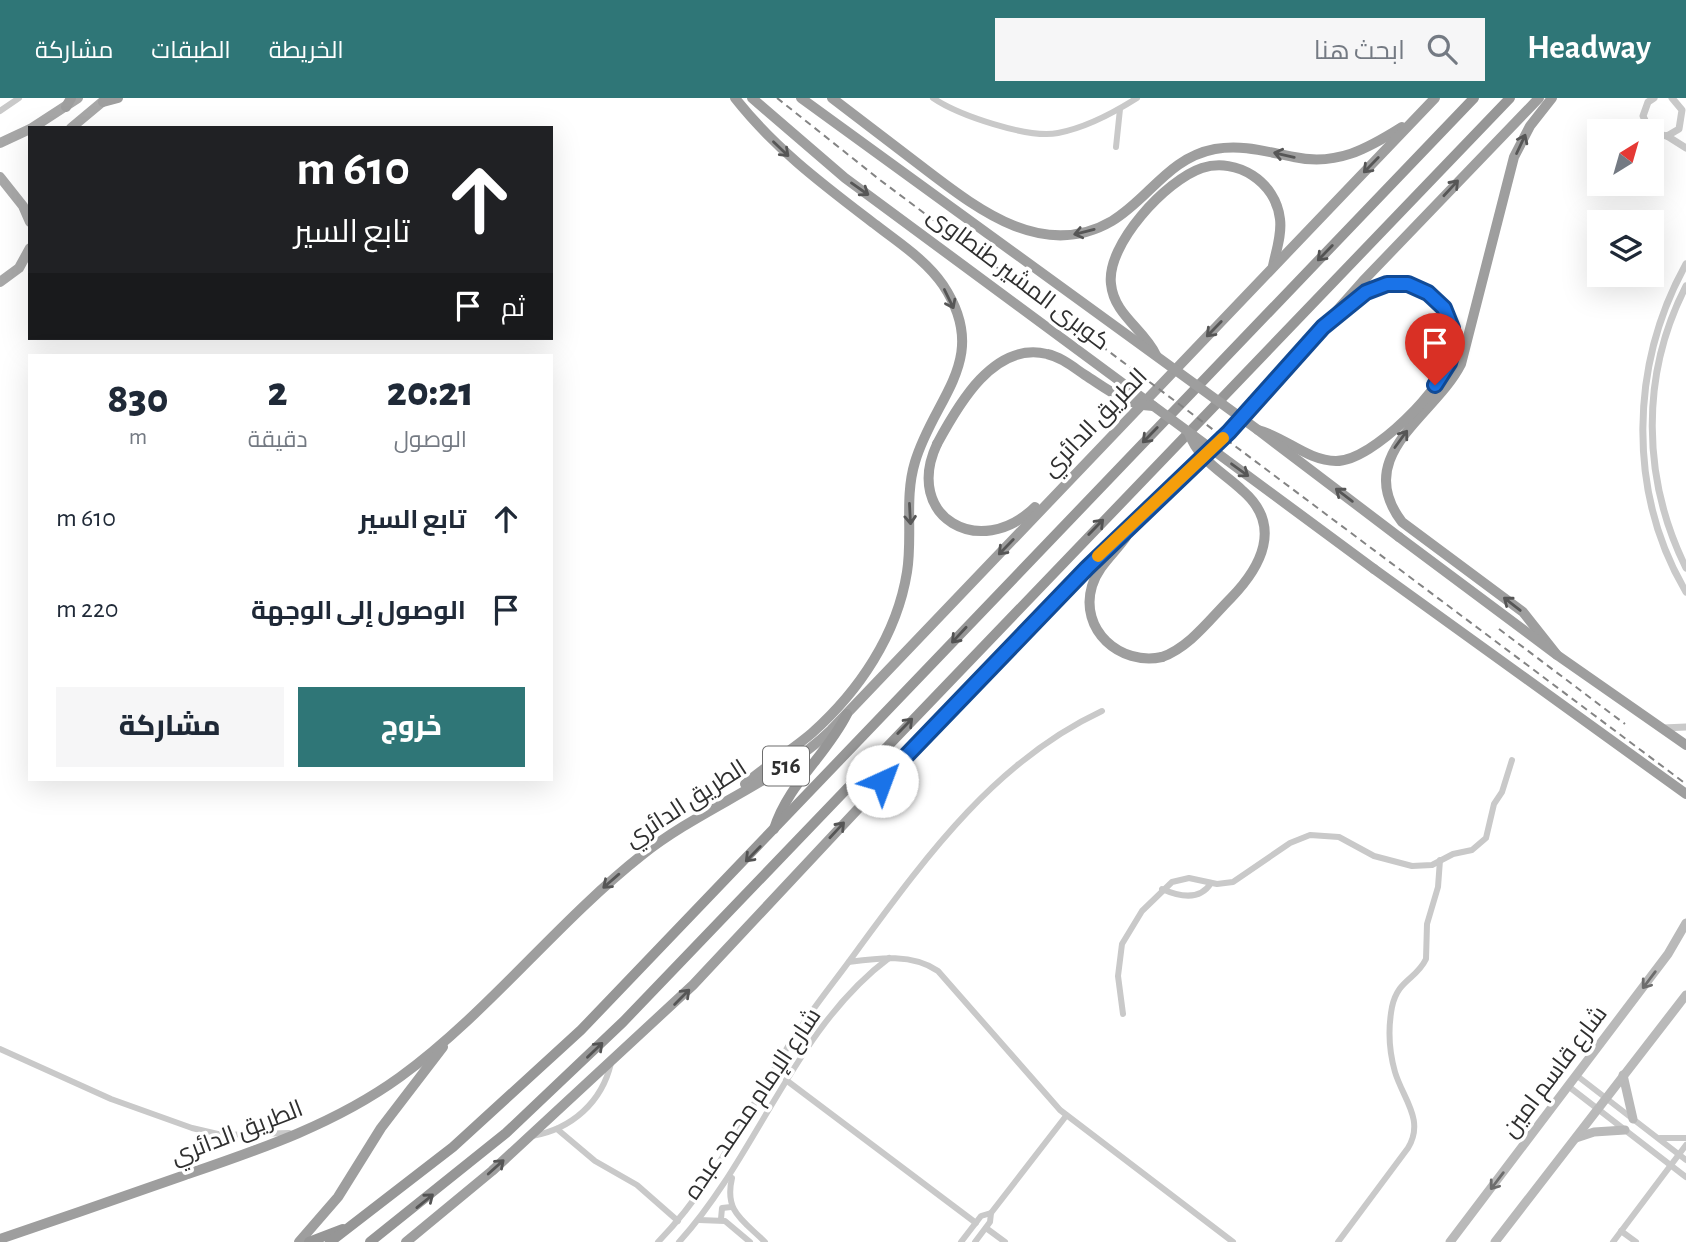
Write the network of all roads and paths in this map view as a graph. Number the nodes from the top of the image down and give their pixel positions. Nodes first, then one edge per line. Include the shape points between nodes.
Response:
1 (19, 98) edge
2 (78, 98) edge
3 (118, 98) edge
4 (735, 98) edge
5 (752, 98) edge
6 (801, 98) edge
7 (832, 98) edge
8 (933, 98) edge
9 (1137, 98) edge
10 (1435, 98) edge
11 (1474, 98) edge
12 (1510, 98) edge
13 (1539, 98) edge
14 (1552, 98) edge
15 (1654, 98) edge
16 (1672, 98) edge
17 (105, 100) edge
18 (69, 102) edge
19 (1684, 107) edge
20 (1120, 109) junction
21 (0, 111) edge
22 (1415, 119) junction
23 (1644, 119) edge
24 (1682, 122) junction
25 (34, 126) edge
26 (74, 126) edge
27 (28, 130) edge
28 (1686, 132) edge
29 (1664, 135) edge
30 (1667, 136) junction
31 (0, 144) edge
32 (1116, 147) dead end
33 (1686, 148) edge
34 (0, 177) edge
35 (28, 217) edge
36 (28, 252) edge
37 (1686, 264) edge
38 (1272, 269) junction
39 (0, 282) edge
40 (1686, 286) edge
41 (1323, 327) junction
42 (1156, 355) junction
43 (1153, 406) junction
44 (1258, 429) junction
45 (1189, 432) junction
46 (1071, 479) junction
47 (1658, 490) junction
48 (1648, 492) junction
49 (1133, 523) junction
50 (1686, 568) edge
51 (1686, 592) edge
52 (1557, 655) junction
53 (1102, 711) dead end
54 (847, 714) junction
55 (1686, 727) edge
56 (1663, 728) junction
57 (1686, 745) edge
58 (1512, 760) dead end
59 (1686, 794) edge
60 (733, 795) junction
61 (773, 833) junction
62 (1440, 860) junction
63 (1211, 883) junction
64 (1162, 889) junction
65 (1686, 923) edge
66 (889, 958) junction
67 (849, 962) junction
68 (1686, 995) edge
69 (815, 1009) junction
70 (1123, 1014) dead end
71 (829, 1020) junction
72 (449, 1038) junction
73 (0, 1049) edge
74 (612, 1058) junction
75 (1576, 1075) junction
76 (1623, 1075) junction
77 (786, 1080) junction
78 (1568, 1086) junction
79 (1606, 1098) junction
80 (1597, 1109) junction
81 (1066, 1116) junction
82 (1633, 1119) junction
83 (557, 1129) junction
84 (1625, 1130) junction
85 (303, 1132) junction
86 (530, 1136) junction
87 (1657, 1138) junction
88 (1686, 1138) edge
89 (1574, 1139) junction
90 (1686, 1146) edge
91 (1679, 1155) junction
92 (1686, 1160) edge
93 (1671, 1165) junction
94 (733, 1172) junction
95 (1686, 1177) edge
96 (731, 1207) junction
97 (991, 1213) junction
98 (721, 1219) junction
99 (699, 1220) junction
100 (678, 1221) junction
101 (976, 1223) junction
102 (352, 1226) junction
103 (986, 1228) junction
104 (1621, 1231) junction
105 (0, 1240) edge
106 (299, 1242) edge
107 (309, 1242) edge
108 (330, 1242) edge
109 (370, 1242) edge
110 (406, 1242) edge
111 (659, 1242) edge
112 (680, 1242) edge
113 (750, 1242) edge
114 (765, 1242) edge
115 (961, 1242) edge
116 (975, 1242) edge
117 (1005, 1242) edge
118 (1233, 1242) edge
119 (1338, 1242) edge
120 (1450, 1242) edge
121 (1495, 1242) edge
122 (1613, 1242) edge
123 (1636, 1242) edge

1 - 21 street
2 - 18 main road
3 - 17 highway
4 -> 60 highway via 797,163 931,270 952,303 961,350 952,388 923,441 913,471 909,562 887,636 834,711
5 -> 43 highway, كوبرى المشير طنطاوى, bridge via 823,161
6 - 42 highway, كوبرى المشير طنطاوى, bridge
22 -> 7 highway via 1365,150 1338,158 1296,158 1244,147 1205,151 1172,167 1112,221 1086,232 1057,235 1017,228 979,209
8 - 20 street via 976,119 1045,134
9 - 20 street
10 - 22 highway, الطريق الدائري / 516
11 -> 61 highway, الطريق الدائري / 516
109 -> 12 highway, 516 via 497,1141 623,1022
41 -> 13 highway
52 -> 14 highway via 1515,605 1402,522 1390,502 1386,479 1398,442 1447,387 1461,364 1514,158 1530,126
15 - 23 street via 1648,102
16 - 19 street
17 - 26 main road
18 - 25 main road
19 - 24 street
20 - 32 street
22 -> 38 highway, الطريق الدائري / 516
24 - 28 street
24 - 30 street
27 - 31 main road
29 - 30 street
30 - 33 street
34 - 35 main road
36 - 39 main road via 19,268
37 - 48 street via 1664,312 1649,366 1642,418
38 - 42 highway via 1280,234 1269,190 1251,174 1221,165 1198,169 1178,182 1143,216 1115,254 1111,275 1120,310
38 -> 46 highway, الطريق الدائري / 516
40 - 47 street via 1668,331 1655,388 1652,445
41 - 44 highway, bridge via 1366,292 1401,284 1422,289 1439,302 1454,335 1451,356 1435,385 1381,443 1350,459 1328,460
41 - 49 highway via 1229,432
42 - 44 highway, كوبرى المشير طنطاوى, bridge
43 - 45 highway, كوبرى المشير طنطاوى, bridge
43 - 46 highway, bridge via 1122,399 1057,357 1024,353 999,363 984,377 956,411 929,468 931,497 947,519 971,531 992,532 1013,525
52 -> 44 highway, كوبرى المشير طنطاوى, bridge
45 - 49 highway, bridge via 1204,459 1254,503 1263,524 1264,543 1260,562 1244,584 1188,642 1162,657 1140,659 1118,652 1102,637 1091,617 1094,580
45 -> 59 highway, كوبرى المشير طنطاوى, bridge
46 -> 54 highway, الطريق الدائري / 516
47 - 48 street
47 - 50 street
48 - 51 street via 1665,549
74 -> 49 highway via 693,985
52 - 56 highway, كوبرى المشير طنطاوى
53 - 67 street, شارع الإمام محمد عبده via 1038,747 999,779 926,859
54 - 60 highway, الطريق الدائري / 516 via 802,755
54 - 61 highway via 788,796
55 - 56 street
56 - 57 highway, كوبرى المشير طنطاوى
58 - 62 street via 1483,842
60 -> 72 highway, الطريق الدائري / 516 via 673,832 614,878
61 -> 102 highway, الطريق الدائري / 516 via 546,1064 453,1147
62 - 63 street via 1427,866 1402,864 1374,856 1339,837 1310,835 1290,843 1237,880
62 - 119 street via 1427,924 1426,959 1398,988 1390,1023 1393,1063 1414,1115 1415,1133
63 - 64 street via 1184,878
63 - 64 street via 1196,896
64 - 70 street via 1122,944 1118,976
65 -> 75 main road, شارع قاسم امين via 1675,946
66 - 67 street
66 - 71 street, شارع الإمام محمد عبده
66 - 81 street via 920,961 938,971
67 - 69 street, شارع الإمام محمد عبده
68 - 76 main road
69 - 71 street
69 - 100 street, شارع الإمام محمد عبده via 789,1044 723,1160
71 - 77 street, شارع الإمام محمد عبده
72 - 85 highway, الطريق الدائري / 516 via 380,1091
72 - 106 highway, 516 via 381,1128 338,1197
73 - 85 street via 75,1084 192,1128 222,1135
74 - 83 street via 595,1099
74 - 86 highway
75 - 78 main road, شارع قاسم امين
75 - 79 street
76 - 79 main road
76 - 82 main road
77 - 94 street, شارع الإمام محمد عبده
77 - 101 street
78 - 80 street
78 -> 120 main road, شارع قاسم امين
79 - 80 main road
79 - 82 street
80 - 84 street
80 - 89 main road
81 - 97 street
81 - 118 street
82 - 87 street
83 - 86 street
83 - 100 street via 595,1161 637,1185
84 - 89 main road
84 - 93 street
85 - 105 highway, الطريق الدائري / 516
110 -> 86 highway
87 - 88 street
87 - 91 street
89 - 121 main road
90 - 91 street
91 - 92 street
91 - 93 street
93 - 95 street
93 - 104 street
94 - 96 street
94 - 99 street, شارع الإمام محمد عبده
96 - 98 street via 722,1208
96 - 114 street
97 - 101 street
97 - 103 street
98 - 99 street
98 - 113 street
99 - 112 street, شارع الإمام محمد عبده
100 - 111 street, شارع الإمام محمد عبده
101 - 115 street
102 - 107 highway, 516
102 - 108 highway, الطريق الدائري / 516
103 - 116 street
103 - 117 street
104 - 122 street
104 - 123 street

